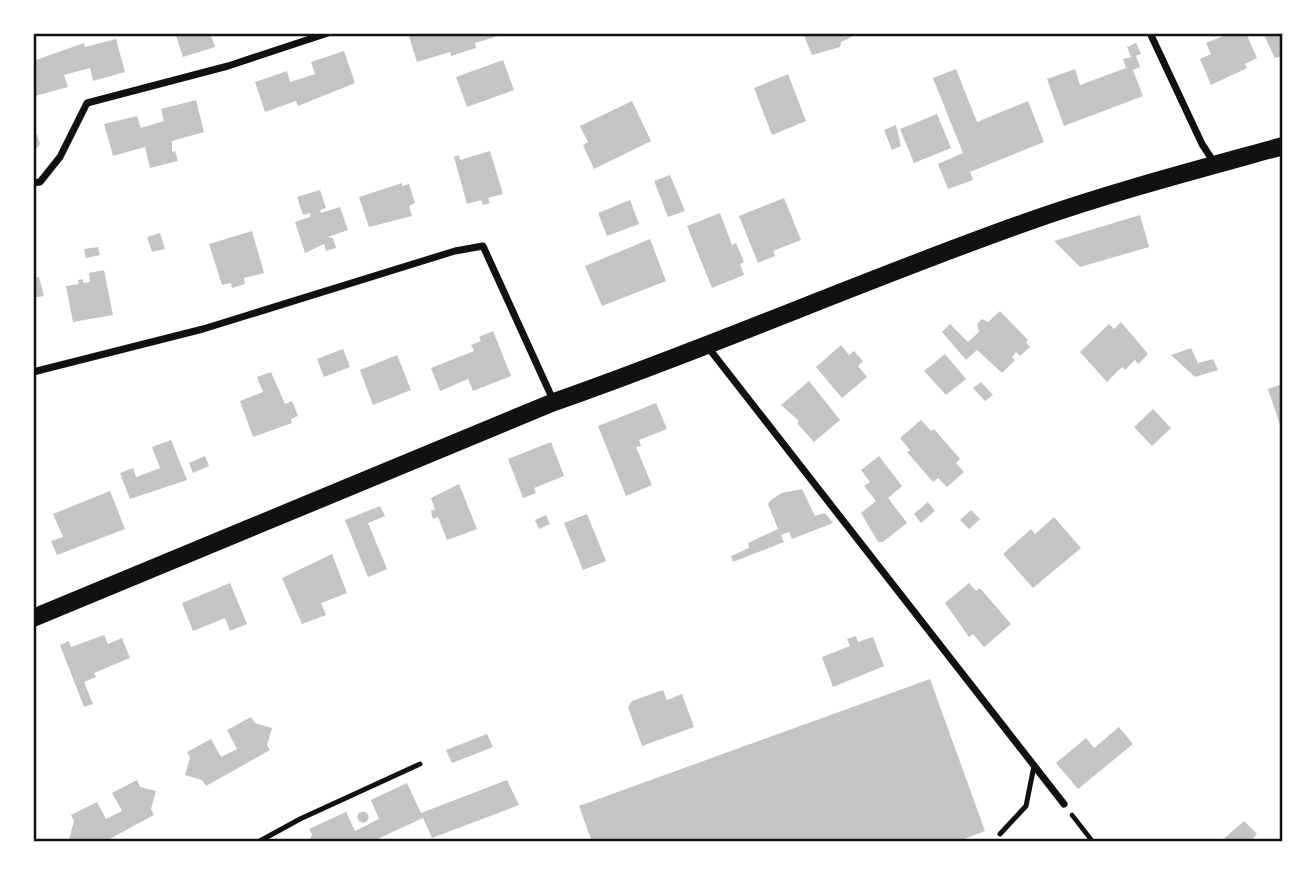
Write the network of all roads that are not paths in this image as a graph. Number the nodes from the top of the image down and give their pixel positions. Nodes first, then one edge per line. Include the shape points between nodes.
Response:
1 (328, 33) edge
2 (1150, 33) edge
3 (1283, 146) edge
4 (1215, 165) junction
5 (33, 183) edge
6 (707, 346) junction
7 (33, 372) edge
8 (554, 402) junction
9 (33, 618) edge
10 (420, 764) dead end
11 (1034, 766) junction
12 (1064, 804) road end
13 (1000, 834) dead end
14 (258, 842) edge

1 - 5 street via 228,66 87,103 60,157 40,182
2 - 4 street
3 - 4 main road
4 - 6 main road via 1026,222
6 - 8 main road
6 - 11 street
7 - 8 street via 203,329 483,246
8 - 9 main road
10 - 14 lane
11 - 12 street
11 - 13 lane via 1026,806

